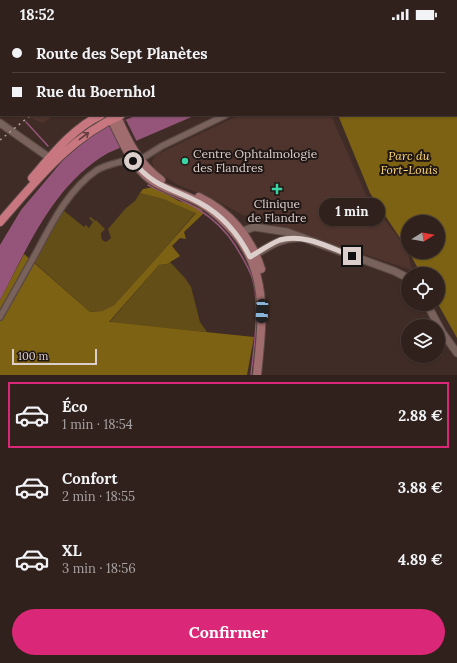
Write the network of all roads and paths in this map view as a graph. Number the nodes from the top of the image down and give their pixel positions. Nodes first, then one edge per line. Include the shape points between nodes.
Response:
1 (100, 116) edge
2 (224, 116) edge
3 (115, 118) edge
4 (0, 123) edge
5 (136, 159) junction
6 (51, 161) junction
7 (0, 215) edge
8 (0, 222) edge
9 (241, 235) junction
10 (304, 239) junction
11 (253, 255) junction
12 (401, 274) edge
13 (431, 311) edge
14 (0, 317) edge
15 (457, 353) edge
16 (257, 375) edge

1 - 6 main road via 75,133
2 - 5 street
3 - 5 main road
6 -> 3 main road via 87,134
4 - 6 street
5 - 9 main road via 161,180 216,206 229,217
5 - 14 street via 110,164 96,171 66,202
6 - 7 main road
6 - 8 main road
9 - 10 street via 250,228 257,228 287,232
9 - 11 main road
10 - 11 street via 280,241
10 - 12 street
11 - 16 main road via 262,272 266,296
13 - 15 street via 444,336

